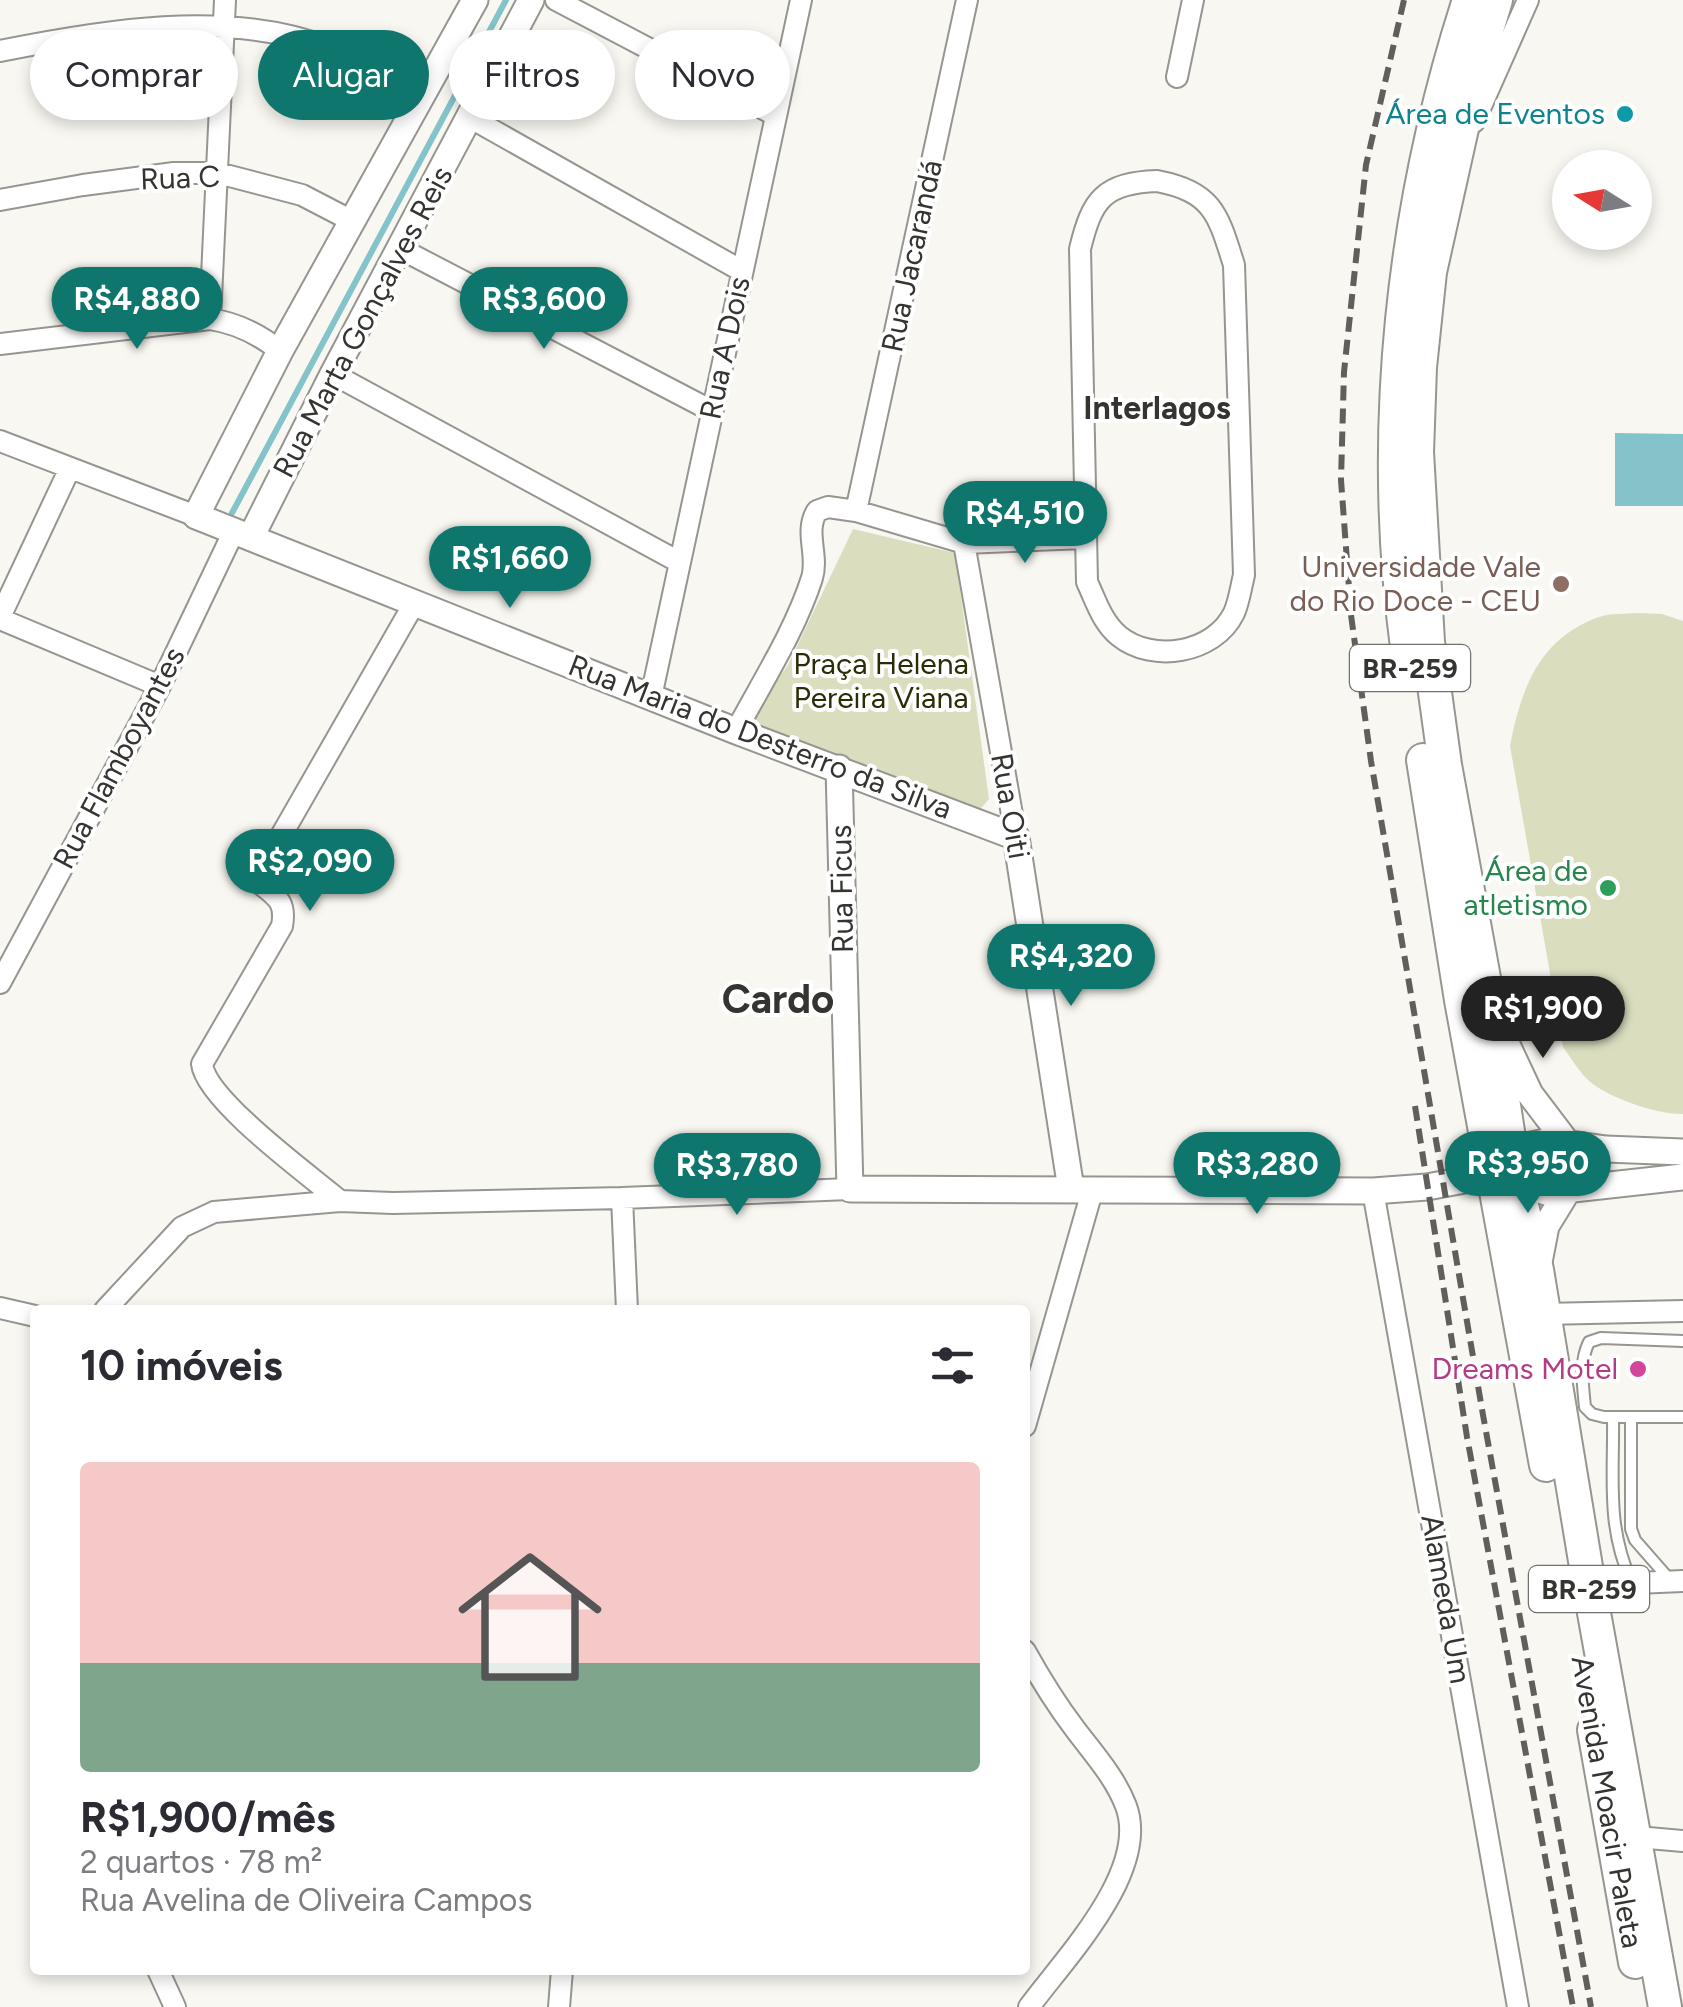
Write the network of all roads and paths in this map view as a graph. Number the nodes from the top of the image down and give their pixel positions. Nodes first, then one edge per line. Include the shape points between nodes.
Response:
1 (225, 0) edge
2 (475, 0) edge
3 (531, 0) edge
4 (556, 0) edge
5 (802, 0) edge
6 (967, 0) edge
7 (1193, 0) edge
8 (1469, 0) edge
9 (1496, 0) edge
10 (1528, 0) edge
11 (225, 27) junction
12 (516, 30) edge
13 (258, 31) edge
14 (635, 41) edge
15 (0, 51) edge
16 (790, 51) edge
17 (1177, 77) dead end
18 (429, 80) edge
19 (407, 120) edge
20 (470, 120) edge
21 (475, 120) edge
22 (774, 120) edge
23 (1451, 168) junction
24 (218, 172) junction
25 (0, 200) edge
26 (352, 221) junction
27 (399, 248) junction
28 (742, 271) junction
29 (210, 319) junction
30 (0, 344) edge
31 (280, 352) junction
32 (334, 374) junction
33 (712, 411) junction
34 (0, 441) edge
35 (70, 468) junction
36 (856, 512) junction
37 (196, 516) junction
38 (243, 534) junction
39 (1084, 538) junction
40 (964, 543) junction
41 (678, 562) junction
42 (415, 602) junction
43 (0, 618) edge
44 (160, 686) junction
45 (650, 697) junction
46 (736, 731) junction
47 (839, 768) junction
48 (1016, 837) junction
49 (0, 983) edge
50 (1488, 1000) junction
51 (1566, 1142) junction
52 (1683, 1152) edge
53 (1504, 1173) junction
54 (1683, 1177) edge
55 (1082, 1188) junction
56 (850, 1189) junction
57 (1566, 1190) junction
58 (1373, 1191) junction
59 (622, 1198) junction
60 (340, 1200) junction
61 (1537, 1270) junction
62 (110, 1305) edge
63 (627, 1305) edge
64 (0, 1308) edge
65 (1683, 1312) edge
66 (1543, 1314) junction
67 (30, 1315) edge
68 (1683, 1341) edge
69 (1030, 1405) edge
70 (1612, 1417) junction
71 (1631, 1417) junction
72 (1683, 1417) edge
73 (1677, 1580) edge
74 (1631, 1581) junction
75 (1588, 1584) junction
76 (1030, 1658) edge
77 (1637, 1838) junction
78 (1683, 1841) edge
79 (160, 1975) edge
80 (562, 1975) edge
81 (174, 2007) edge
82 (559, 2007) edge
83 (1029, 2007) edge
84 (1518, 2007) edge
85 (1643, 2007) edge
86 (1665, 2007) edge

1 - 11 street
2 - 18 street, Rua Marta Gonçalves Reis
3 - 12 street, Rua Marta Gonçalves Reis
4 - 14 street
5 - 16 street, Rua A Dois
6 - 36 street, Rua Jacarandá
7 - 17 street
8 - 53 main road, Avenida Moacir Paleta / BR-259 via 1427,157 1407,265 1395,496 1422,760 1458,982
9 - 23 main road, Avenida Moacir Paleta / BR-259
10 - 23 street
11 - 13 street
11 - 15 street via 80,36
11 - 24 street
19 - 26 street, Rua Marta Gonçalves Reis
20 - 27 street, Rua Marta Gonçalves Reis
21 - 28 street
22 - 28 street, Rua A Dois
23 - 50 main road, Avenida Moacir Paleta / BR-259 via 1420,368 1420,526 1445,765
24 - 25 street, Rua C via 82,184
24 - 26 street, Rua C via 302,195
24 - 29 street
26 - 31 street, Rua Marta Gonçalves Reis
27 - 32 street, Rua Marta Gonçalves Reis
27 - 33 street
28 - 33 street, Rua A Dois
29 - 30 street
29 - 31 street via 243,327
31 - 37 street, Rua Marta Gonçalves Reis
32 - 38 street, Rua Marta Gonçalves Reis
32 - 41 street
33 - 41 street, Rua A Dois
34 - 35 street, Rua Maria do Desterro da Silva
35 - 37 street, Rua Maria do Desterro da Silva
35 - 43 street
36 - 40 street
36 - 46 street via 828,507 811,520 814,571 806,596
37 - 38 street, Rua Maria do Desterro da Silva
38 - 42 street, Rua Maria do Desterro da Silva
38 - 44 street, Rua Flamboyantes
39 - 39 street via 1087,582 1106,623 1121,638 1151,652 1188,650 1234,614 1244,575 1234,264 1206,199 1184,187 1130,182 1105,194 1088,216 1080,249
39 - 40 street
40 - 48 street, Rua Oiti
41 - 45 street, Rua A Dois
42 - 45 street, Rua Maria do Desterro da Silva
42 - 60 street via 266,862 262,885 282,903 282,926 202,1064 212,1088
43 - 44 street
44 - 49 street, Rua Flamboyantes
45 - 46 street, Rua Maria do Desterro da Silva
46 - 47 street, Rua Maria do Desterro da Silva
47 - 48 street, Rua Maria do Desterro da Silva
47 - 56 street, Rua Ficus
48 - 55 street, Rua Oiti
50 - 51 street via 1519,1073
50 - 53 main road, Avenida Moacir Paleta / BR-259
51 - 52 street
51 - 53 street via 1527,1146
51 - 57 street via 1576,1162
53 - 57 street via 1536,1190
53 - 58 street
53 - 61 main road, Avenida Moacir Paleta / BR-259
53 - 85 main road, Avenida Moacir Paleta / BR-259
54 - 57 street
55 - 56 street
55 - 58 street
55 - 69 street
56 - 59 street
57 - 61 street via 1546,1226
58 - 84 street, Alameda Um
59 - 60 street
59 - 63 street
60 - 62 street via 196,1218
61 - 66 main road, Avenida Moacir Paleta / BR-259
64 - 67 street
65 - 66 street
66 - 75 main road, Avenida Moacir Paleta / BR-259
68 - 70 lane via 1589,1342 1585,1408
70 - 71 lane
70 - 74 lane via 1616,1541
71 - 72 lane
71 - 73 lane via 1631,1529
73 - 74 street
74 - 75 street
75 - 77 main road, Avenida Moacir Paleta / BR-259
76 - 83 street via 1114,1783 1127,1808 1130,1841 1106,1905
77 - 78 street
77 - 86 main road, Avenida Moacir Paleta / BR-259
79 - 81 street
80 - 82 street

